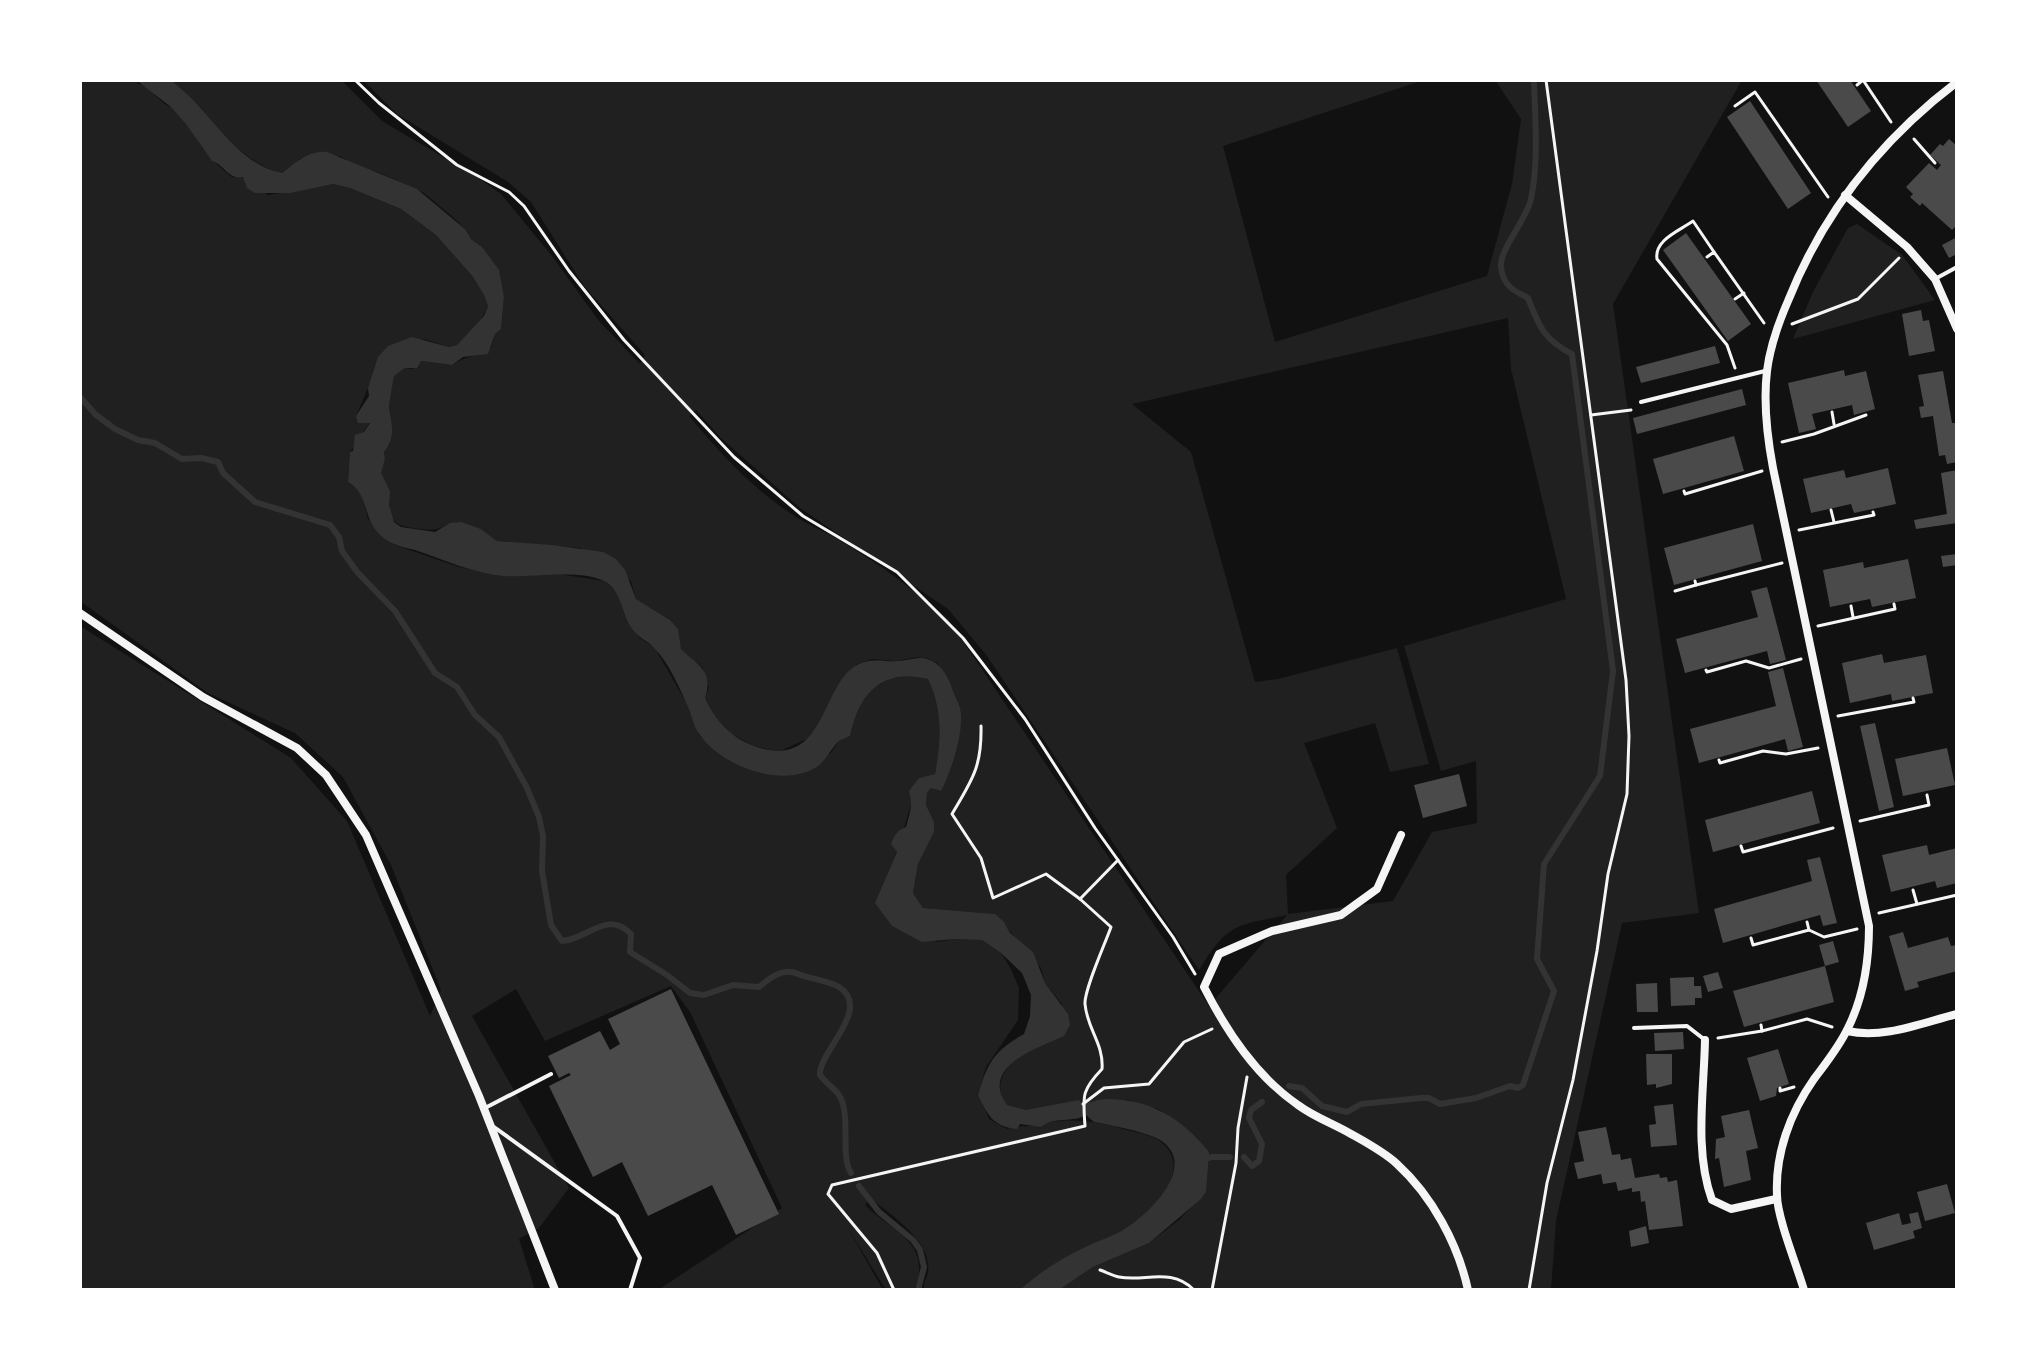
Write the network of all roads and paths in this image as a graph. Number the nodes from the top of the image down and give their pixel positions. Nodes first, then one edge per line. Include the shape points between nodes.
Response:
1 (355, 80) edge
2 (1546, 80) edge
3 (1957, 82) edge
4 (1857, 85) dead end
5 (1735, 106) dead end
6 (1775, 121) junction
7 (1768, 126) dead end
8 (1900, 130) junction
9 (1935, 163) dead end
10 (1804, 165) junction
11 (1798, 169) dead end
12 (1845, 195) junction
13 (1836, 208) junction
14 (1907, 247) junction
15 (1714, 252) junction
16 (1707, 257) dead end
17 (1957, 267) edge
18 (1935, 279) junction
19 (1744, 293) junction
20 (1735, 299) dead end
21 (1957, 329) edge
22 (1776, 330) junction
23 (1767, 371) junction
24 (1738, 378) junction
25 (1641, 402) joint
26 (1832, 412) dead end
27 (1591, 415) junction
28 (1866, 415) dead end
29 (1834, 426) junction
30 (1769, 445) junction
31 (1773, 468) junction
32 (1684, 491) dead end
33 (1831, 510) dead end
34 (1873, 512) dead end
35 (1834, 523) junction
36 (1786, 532) junction
37 (1793, 560) junction
38 (1675, 591) dead end
39 (1894, 604) dead end
40 (1851, 606) dead end
41 (80, 613) edge
42 (1853, 618) junction
43 (1807, 628) junction
44 (1813, 656) junction
45 (1706, 670) dead end
46 (1913, 698) dead end
47 (1871, 701) dead end
48 (1873, 710) junction
49 (1826, 718) junction
50 (981, 726) dead end
51 (1832, 744) junction
52 (1719, 760) dead end
53 (1927, 795) dead end
54 (1849, 823) junction
55 (1401, 835) dead end
56 (1784, 835) dead end
57 (1785, 841) junction
58 (1741, 846) dead end
59 (1118, 860) junction
60 (1913, 890) dead end
61 (1957, 895) edge
62 (1080, 899) junction
63 (1917, 904) junction
64 (1867, 916) junction
65 (1807, 922) dead end
66 (1869, 926) junction
67 (1809, 930) junction
68 (1751, 938) dead end
69 (1204, 987) junction
70 (1805, 1013) dead end
71 (1957, 1014) edge
72 (1807, 1019) junction
73 (1222, 1023) junction
74 (1761, 1025) dead end
75 (1634, 1028) dead end
76 (1762, 1031) junction
77 (1847, 1031) junction
78 (1705, 1040) junction
79 (1251, 1061) junction
80 (551, 1074) dead end
81 (1083, 1104) junction
82 (484, 1109) junction
83 (490, 1124) junction
84 (1776, 1199) junction
85 (1100, 1270) dead end
86 (555, 1290) edge
87 (630, 1290) edge
88 (894, 1290) edge
89 (1194, 1290) edge
90 (1212, 1290) edge
91 (1468, 1290) edge
92 (1529, 1290) edge
93 (1804, 1290) edge

1 - 59 path via 457,165 509,192 624,340 734,457 803,516 897,572 963,638 1025,719
2 - 27 path
3 - 8 street
4 - 8 path via 1863,80
5 - 6 path via 1755,92
6 - 7 path
6 - 10 path
8 - 9 path
8 - 12 street
10 - 11 path
10 - 13 path
12 - 13 street
12 - 14 street
13 - 22 street via 1797,276
14 - 18 street
14 - 22 path via 1858,299
15 - 16 path
15 - 19 path
15 - 24 path via 1693,221 1659,244 1656,252 1727,345
17 - 18 lane
18 - 21 street
19 - 20 path
19 - 22 path via 1768,328
22 - 23 street
23 - 24 lane
23 - 30 street
24 - 25 lane
25 - 27 path via 1635,409
26 - 29 path
27 - 92 path via 1626,680 1627,794
28 - 29 path
29 - 30 path
30 - 31 street
31 - 32 path
31 - 36 street
33 - 35 path
34 - 35 path
35 - 36 path
36 - 37 street
37 - 38 path
37 - 43 street
39 - 42 path via 1895,609
40 - 42 path
41 - 82 street via 203,697 297,748 326,775 366,835
42 - 43 path
43 - 44 street
44 - 45 path via 1769,668 1746,660
44 - 49 street
46 - 48 path via 1914,702
47 - 48 path
48 - 49 path
49 - 51 street
50 - 62 path via 978,770 952,814 981,858 993,898 1046,874
51 - 52 path via 1794,754 1763,749
51 - 54 street
53 - 54 path via 1929,805
54 - 57 path
54 - 64 street
55 - 69 street via 1377,889 1341,915 1272,931 1219,954
56 - 57 path
57 - 58 path via 1743,852
59 - 62 path
59 - 69 path
60 - 63 path
61 - 63 path
62 - 81 path via 1111,927 1085,1002 1103,1053 1102,1069 1086,1085
63 - 64 path
64 - 66 street
65 - 67 path
66 - 67 path via 1824,937
66 - 77 street via 1865,980
67 - 68 path via 1753,945
69 - 73 street
70 - 72 path
71 - 77 street via 1892,1031
72 - 76 path
72 - 77 path
73 - 79 street
73 - 81 path via 1184,1042 1149,1084 1104,1088
74 - 76 path
75 - 78 lane via 1687,1026
76 - 78 path
77 - 84 street via 1787,1129
78 - 84 street via 1704,1178 1712,1200 1731,1209
79 - 90 path
79 - 91 street via 1300,1107 1376,1149 1419,1187 1437,1213
80 - 82 lane
81 - 88 path via 1085,1126 832,1185 828,1194 877,1253
82 - 83 street
83 - 86 street
83 - 87 lane via 617,1216 640,1258
84 - 93 street
85 - 89 path via 1121,1278 1157,1275

